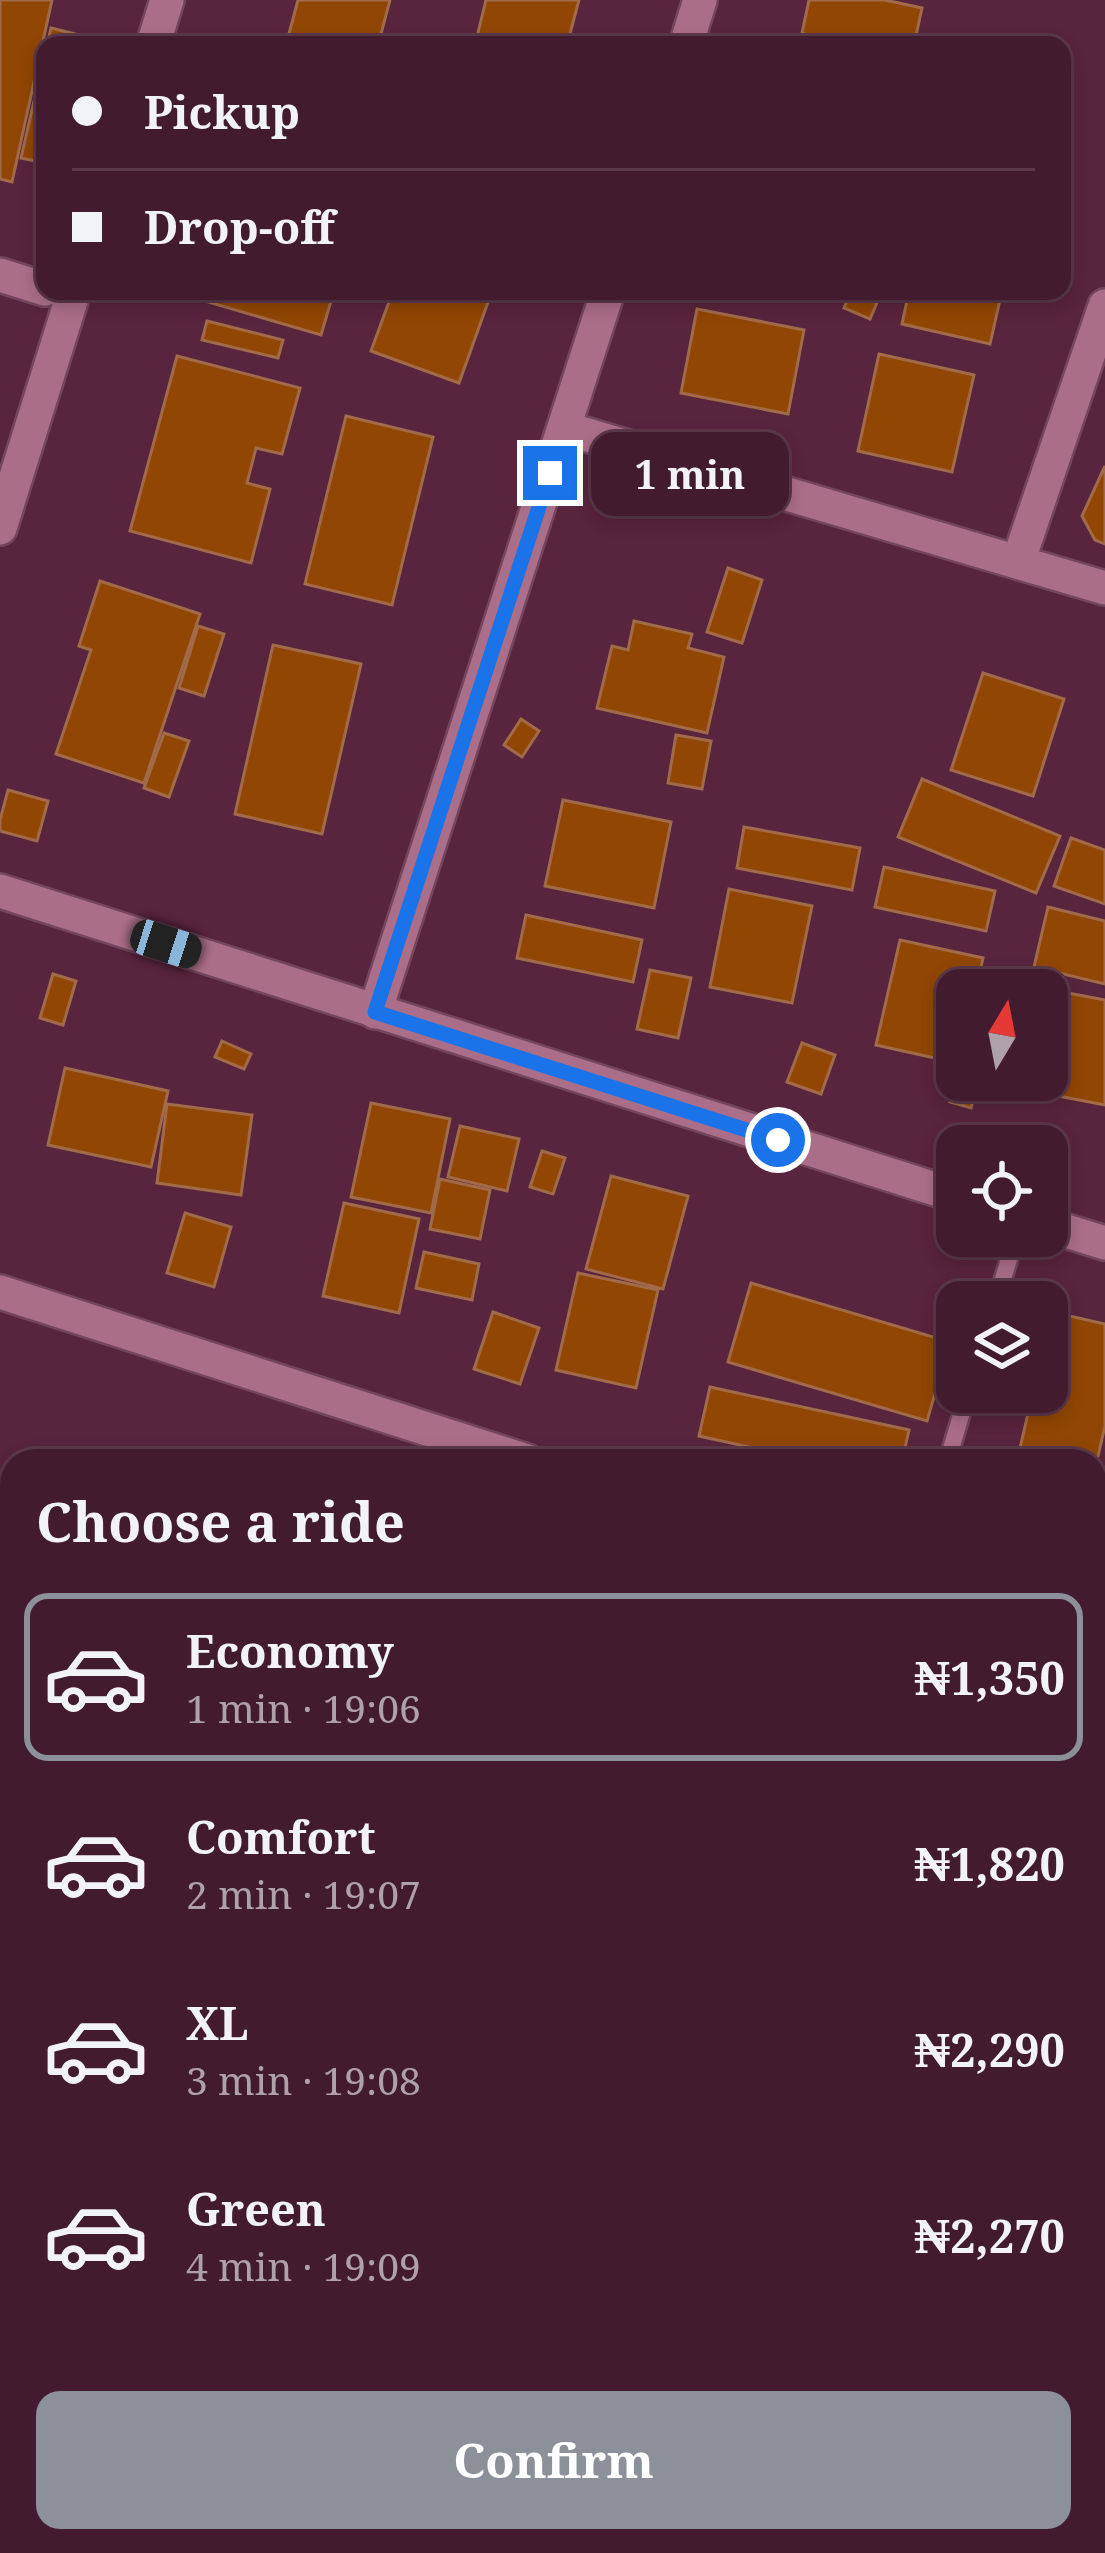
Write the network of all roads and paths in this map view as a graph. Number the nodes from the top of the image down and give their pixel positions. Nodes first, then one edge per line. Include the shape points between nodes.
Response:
1 (167, 0) edge
2 (700, 0) edge
3 (156, 36) edge
4 (689, 36) edge
5 (0, 274) edge
6 (36, 285) edge
7 (58, 300) edge
8 (605, 300) edge
9 (1105, 306) edge
10 (564, 428) junction
11 (0, 528) edge
12 (1018, 562) junction
13 (1105, 588) edge
14 (0, 890) edge
15 (375, 1012) junction
16 (936, 1189) edge
17 (1068, 1232) edge
18 (1105, 1244) edge
19 (0, 1292) edge
20 (962, 1413) edge
21 (490, 1449) edge
22 (951, 1449) dead end

1 - 3 street
2 - 4 street
5 - 6 street
7 - 11 street
8 - 10 street
9 - 12 street
10 - 12 street
10 - 15 street
12 - 13 street
14 - 15 street
15 - 16 street
17 - 18 street
19 - 21 street
20 - 22 lane

